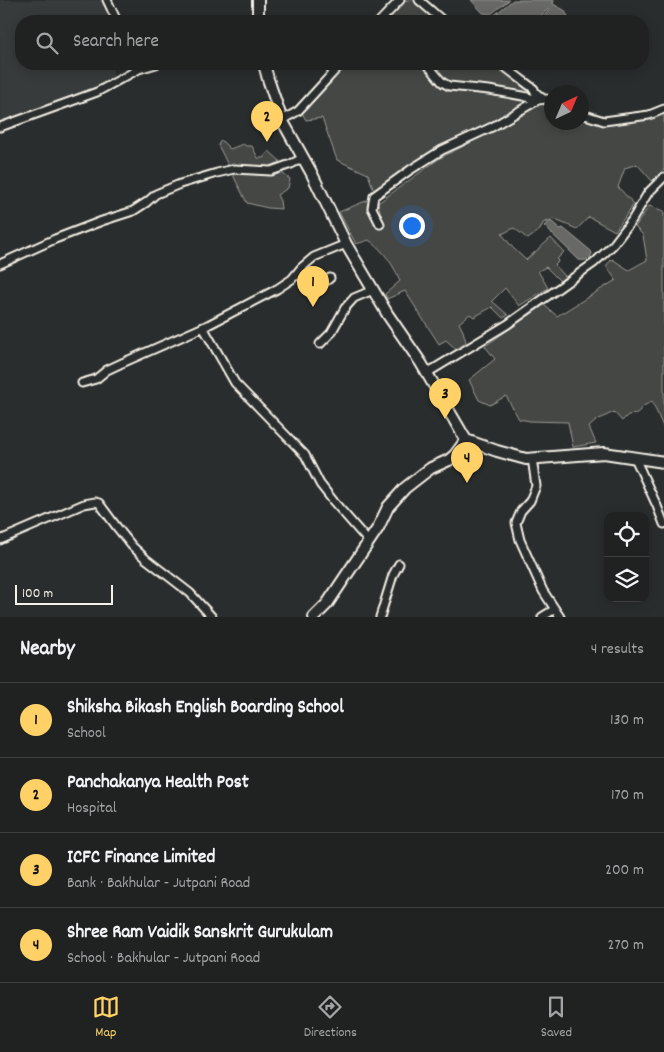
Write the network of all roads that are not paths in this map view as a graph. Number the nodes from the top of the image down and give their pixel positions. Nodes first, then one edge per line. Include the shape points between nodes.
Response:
1 (106, 0) edge
2 (258, 0) edge
3 (400, 0) edge
4 (420, 0) edge
5 (115, 15) edge
6 (258, 15) edge
7 (386, 15) edge
8 (437, 15) edge
9 (133, 70) edge
10 (266, 70) edge
11 (336, 70) edge
12 (432, 70) edge
13 (508, 70) edge
14 (544, 99) edge
15 (540, 100) junction
16 (664, 109) edge
17 (589, 116) edge
18 (282, 120) junction
19 (0, 127) edge
20 (303, 158) junction
21 (664, 176) edge
22 (380, 224) dead end
23 (346, 244) junction
24 (0, 264) edge
25 (294, 276) junction
26 (330, 278) dead end
27 (373, 290) junction
28 (203, 327) junction
29 (320, 344) dead end
30 (427, 373) junction
31 (82, 383) dead end
32 (466, 440) junction
33 (532, 458) junction
34 (635, 458) junction
35 (664, 462) edge
36 (664, 524) edge
37 (0, 540) edge
38 (369, 542) junction
39 (399, 564) dead end
40 (554, 609) junction
41 (212, 617) edge
42 (314, 617) edge
43 (380, 617) edge
44 (542, 617) edge
45 (560, 617) edge

1 - 5 street
2 - 6 street
3 - 7 street
4 - 8 street
9 - 19 street via 97,92
10 - 18 street
11 - 18 street via 298,111
12 - 15 street via 449,86
13 - 15 street via 534,88
14 - 15 street
15 - 22 street via 442,150 374,196 372,208
16 - 17 street via 649,115 604,121
18 - 20 street
20 - 23 street
20 - 24 street via 271,171 234,170 180,184 156,194 133,211 55,239
21 - 30 street via 648,193 613,244 594,262 508,324
23 - 25 street via 314,257
23 - 27 street
25 - 26 street via 309,273 326,281
25 - 28 street via 277,289
27 - 29 street via 354,298 344,308 331,333
27 - 30 street
28 - 31 street
28 - 38 street via 235,383 305,455 320,484
30 - 32 street
32 - 33 street via 526,459
32 - 38 street via 449,460 431,468 405,488 388,507
33 - 34 street via 604,453
33 - 40 street via 536,486 516,523 520,540
34 - 35 street
34 - 36 street
37 - 41 street via 84,504 100,503 132,546 190,593
38 - 42 street
39 - 43 street
40 - 44 street
40 - 45 street

